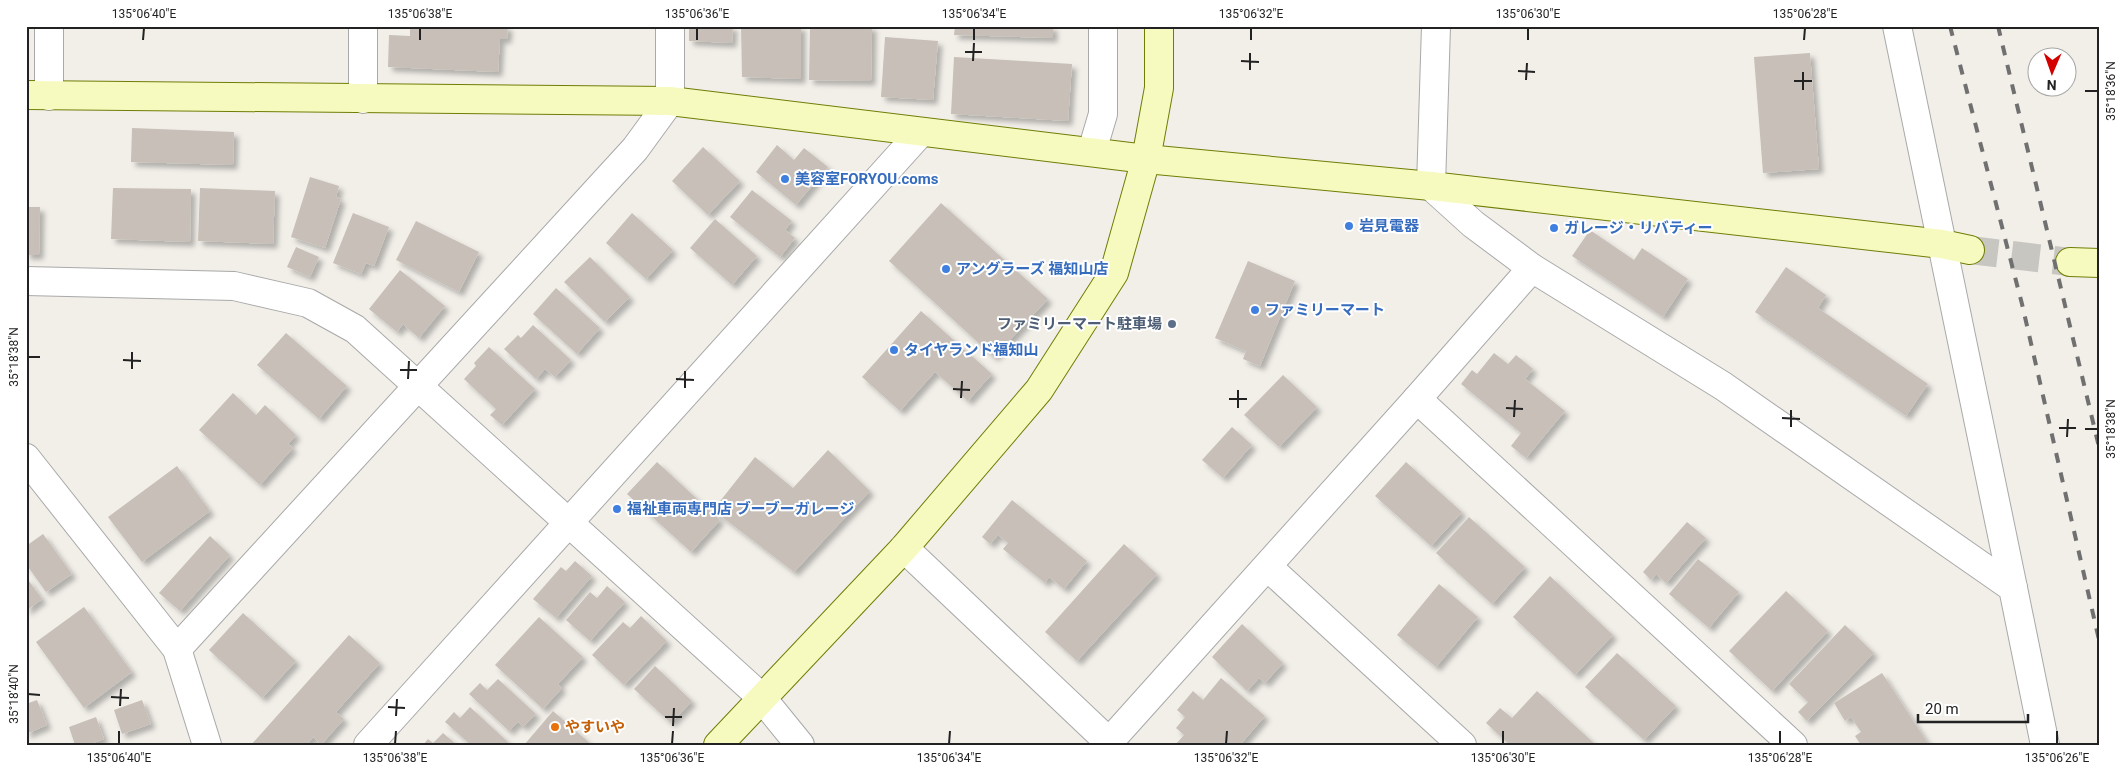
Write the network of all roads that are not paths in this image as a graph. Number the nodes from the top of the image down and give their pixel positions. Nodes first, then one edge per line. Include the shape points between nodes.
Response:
1 (50, 26) edge
2 (363, 26) edge
3 (670, 26) edge
4 (1104, 26) edge
5 (1159, 26) edge
6 (1436, 26) edge
7 (1897, 26) edge
8 (38, 95) edge
9 (363, 99) junction
10 (670, 101) junction
11 (921, 132) junction
12 (1092, 151) junction
13 (1146, 159) junction
14 (1431, 186) junction
15 (1942, 244) junction
16 (1970, 250) tunnel mouth
17 (2070, 262) tunnel mouth
18 (2099, 263) edge
19 (1532, 268) junction
20 (26, 281) edge
21 (418, 385) junction
22 (1418, 399) junction
23 (26, 458) edge
24 (568, 523) junction
25 (904, 548) junction
26 (1268, 567) junction
27 (2013, 588) junction
28 (177, 648) junction
29 (761, 698) junction
30 (1111, 744) edge
31 (207, 745) edge
32 (368, 745) edge
33 (718, 745) edge
34 (800, 745) edge
35 (1462, 745) edge
36 (1793, 745) edge
37 (2045, 745) edge

1 - 8 street
2 - 9 street
3 - 10 street
4 - 12 street via 1103,114
5 - 13 street via 1159,88
6 - 14 street
7 - 15 street
8 - 9 street
9 - 10 street
10 - 11 street
10 - 21 street via 635,149
11 - 12 street
11 - 24 street
12 - 13 street
13 - 14 street
13 - 25 street via 1114,273 1038,390
14 - 15 street
14 - 19 street via 1473,224
15 - 16 street
15 - 27 street
17 - 18 street
19 - 22 street
19 - 27 street via 1723,386
20 - 21 street via 234,286 308,303 355,330
21 - 24 street
21 - 28 street
22 - 26 street
22 - 36 street
23 - 28 street
24 - 29 street
24 - 32 street
25 - 29 street
25 - 30 street
26 - 30 street
26 - 35 street
27 - 37 street
28 - 31 street
29 - 33 street
29 - 34 street

